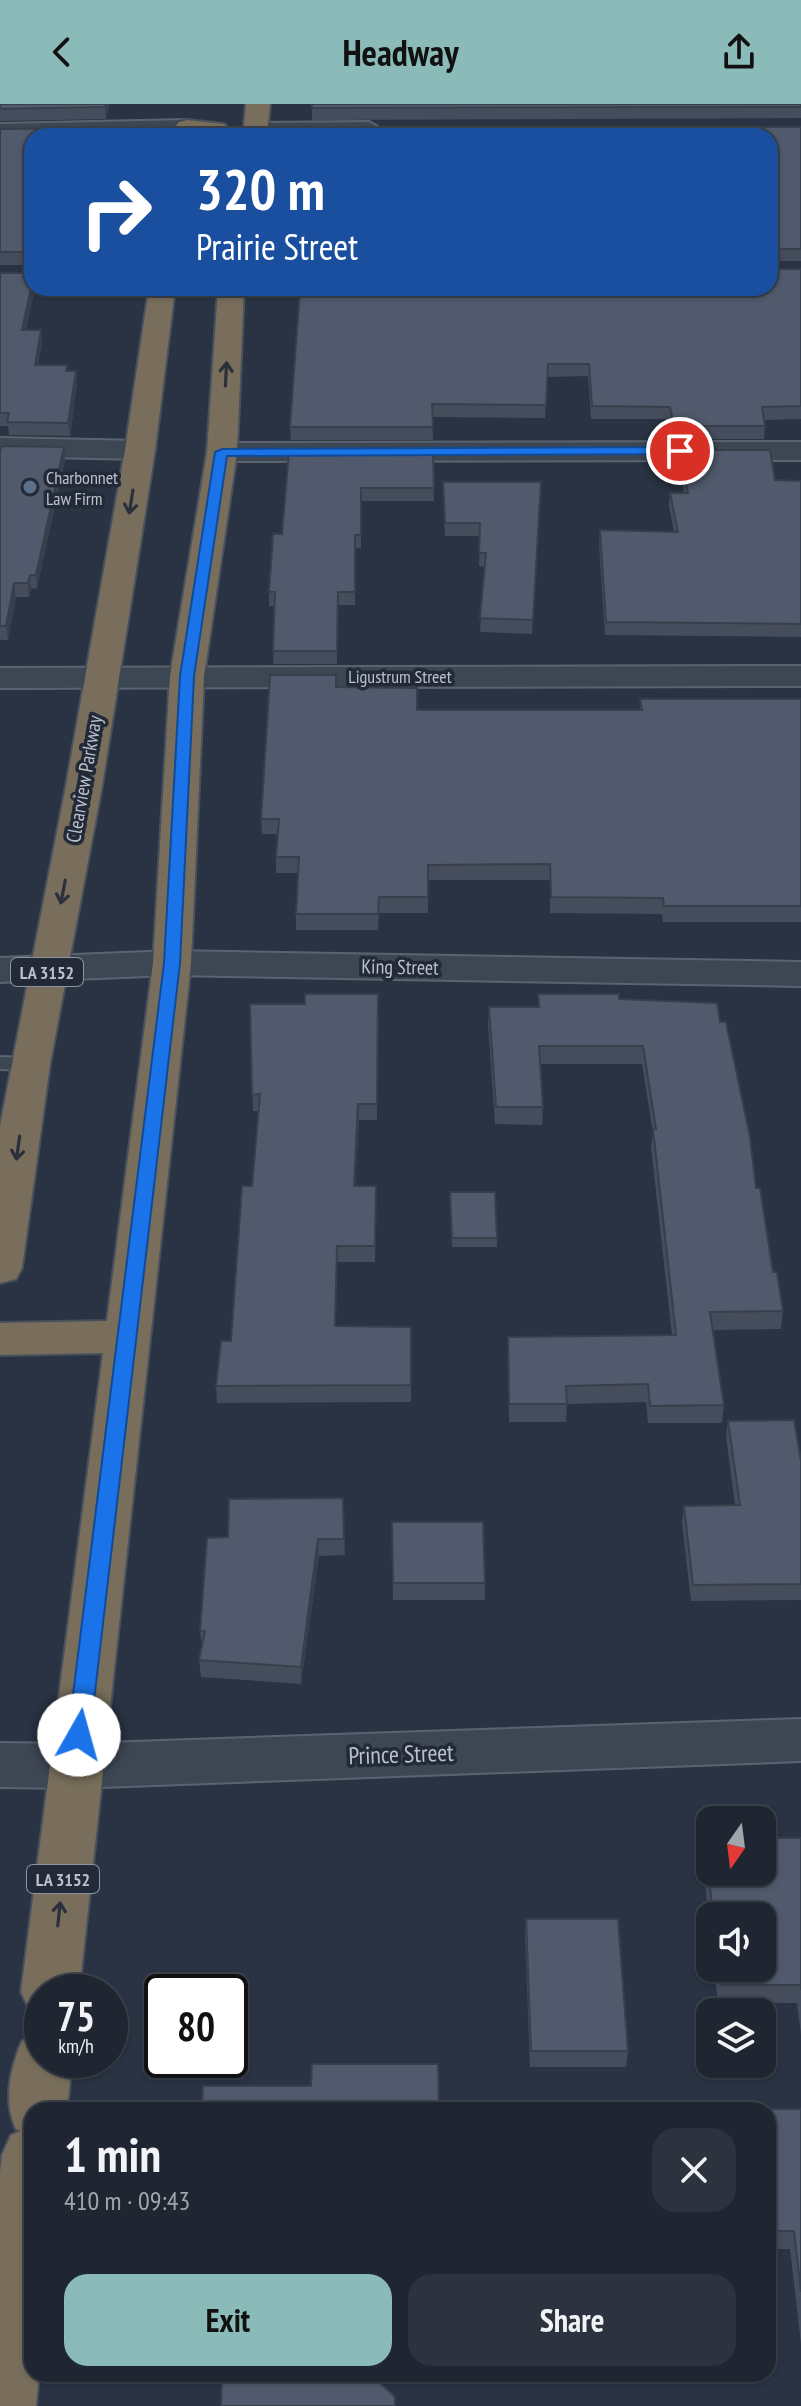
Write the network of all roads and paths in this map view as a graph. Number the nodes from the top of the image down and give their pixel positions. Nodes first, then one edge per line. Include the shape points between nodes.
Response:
1 (258, 104) edge
2 (187, 122) edge
3 (62, 128) edge
4 (212, 128) edge
5 (256, 128) edge
6 (24, 130) edge
7 (0, 131) edge
8 (161, 296) edge
9 (231, 296) edge
10 (0, 447) edge
11 (140, 450) junction
12 (801, 451) edge
13 (222, 452) junction
14 (187, 676) junction
15 (801, 676) edge
16 (0, 678) edge
17 (102, 678) junction
18 (172, 963) junction
19 (0, 970) edge
20 (47, 970) junction
21 (801, 974) edge
22 (15, 1063) edge
23 (0, 1268) edge
24 (126, 1337) junction
25 (0, 1339) edge
26 (801, 1740) edge
27 (0, 1765) edge
28 (75, 1766) junction
29 (52, 1974) edge
30 (41, 2078) edge
31 (38, 2102) edge
32 (24, 2223) edge
33 (3, 2402) edge

1 - 5 highway
2 - 3 street
2 - 4 highway
6 - 7 street
8 - 11 highway, Clearview Parkway / LA 3152
13 -> 9 highway, LA 3152
10 - 11 street
11 -> 17 highway, Clearview Parkway / LA 3152
12 - 13 street
13 - 14 highway, LA 3152
14 - 15 street, Ligustrum Street
14 - 17 street, Ligustrum Street
14 - 18 highway, LA 3152
16 - 17 street, Ligustrum Street
17 -> 20 highway, Clearview Parkway / LA 3152
18 - 20 street, King Street
18 - 21 street, King Street
18 - 24 highway, LA 3152
19 - 20 street, King Street
20 - 22 highway, Clearview Parkway / LA 3152
22 -> 23 highway, Clearview Parkway / LA 3152
24 - 25 highway
24 - 28 highway, LA 3152
26 - 28 street, Prince Street
27 - 28 street, Prince Street
29 -> 28 highway, LA 3152
30 - 31 highway
32 - 33 highway

